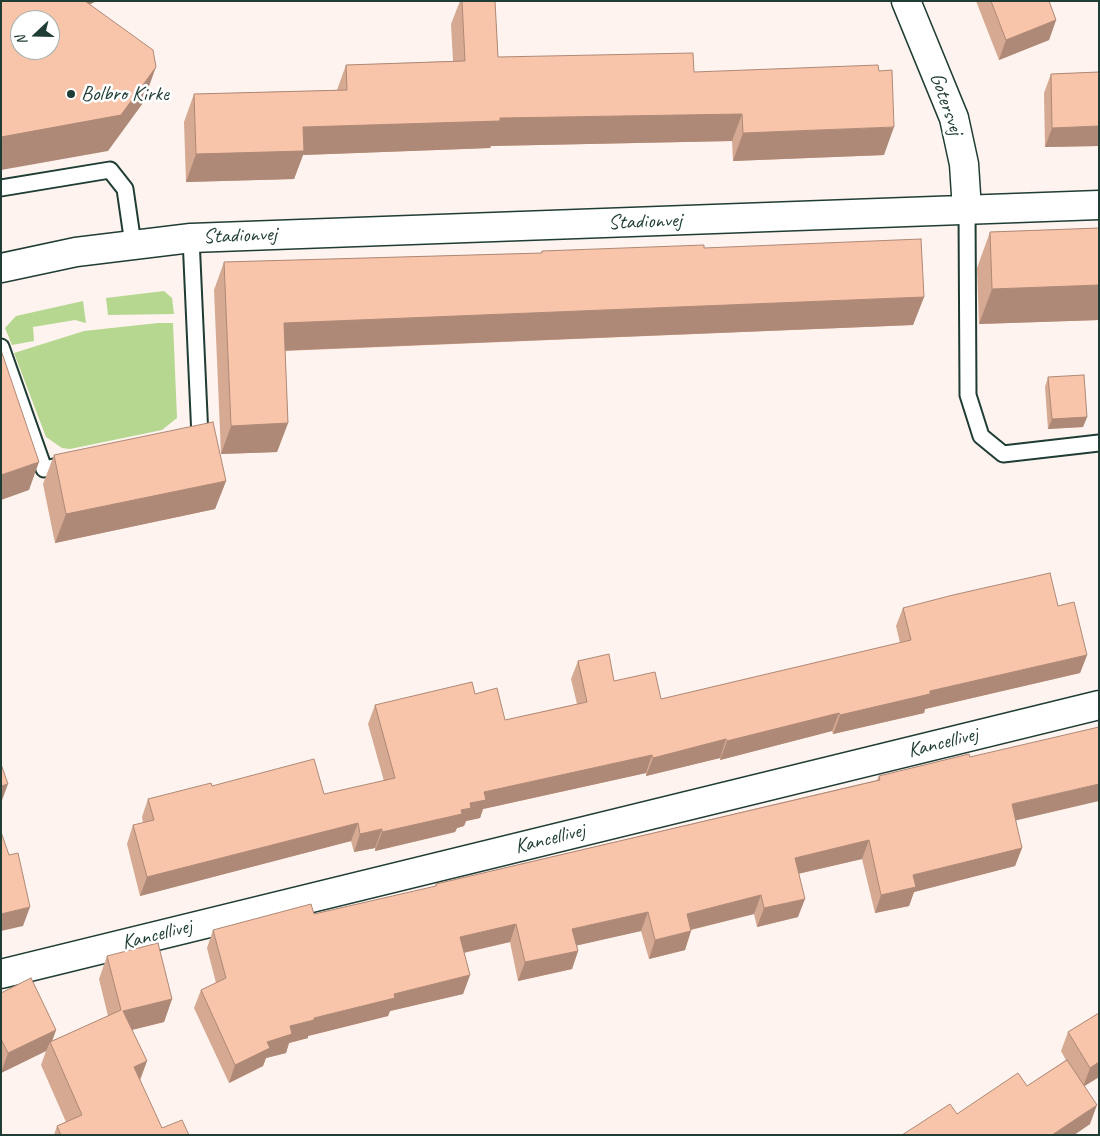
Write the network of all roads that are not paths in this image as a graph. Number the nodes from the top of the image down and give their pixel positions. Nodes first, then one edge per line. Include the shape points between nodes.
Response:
1 (906, 1) edge
2 (1, 188) edge
3 (1099, 205) edge
4 (968, 210) junction
5 (191, 238) junction
6 (133, 244) junction
7 (1, 268) edge
8 (1, 346) edge
9 (180, 441) edge
10 (1099, 443) edge
11 (83, 461) edge
12 (1099, 705) edge
13 (1, 974) edge

1 - 4 street, Gotersvej via 954,118 964,164
2 - 6 lane via 110,170 125,189
3 - 4 street, Stadionvej
4 - 5 street, Stadionvej
4 - 10 lane via 968,395 981,436 1003,454
5 - 6 street, Stadionvej
5 - 9 lane, Stadionvej via 200,437
6 - 7 street, Stadionvej
8 - 11 lane via 44,468
12 - 13 street, Kancellivej

